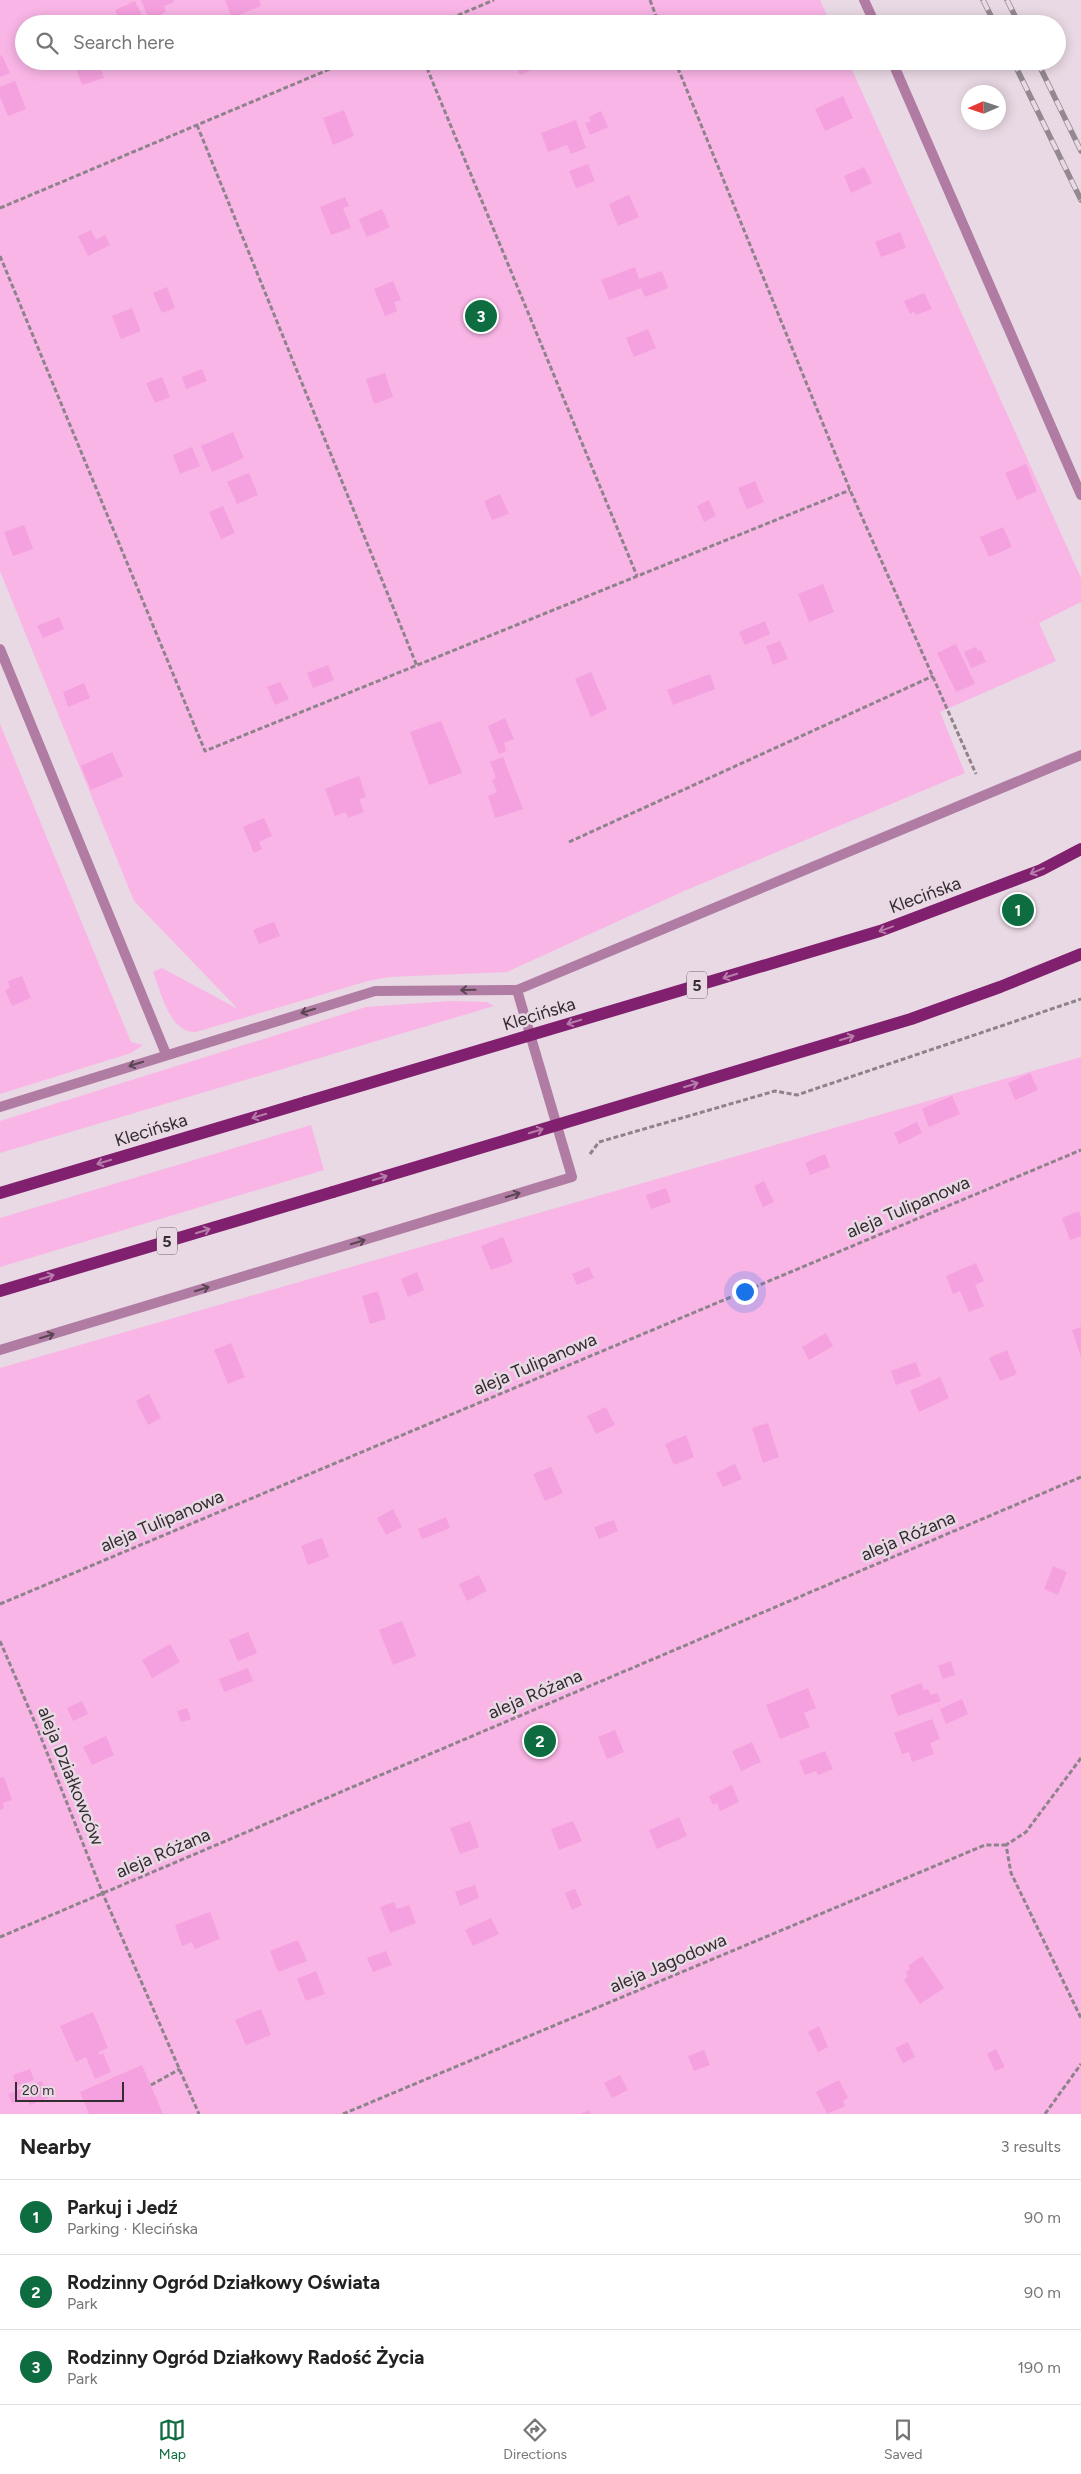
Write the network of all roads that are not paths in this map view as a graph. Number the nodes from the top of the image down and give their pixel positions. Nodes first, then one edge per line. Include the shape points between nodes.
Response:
1 (864, 0) edge
2 (871, 15) edge
3 (896, 70) edge
4 (1081, 495) edge
5 (0, 649) edge
6 (1081, 755) edge
7 (1081, 849) edge
8 (1081, 954) edge
9 (516, 990) junction
10 (166, 1054) junction
11 (0, 1107) edge
12 (0, 1193) edge
13 (0, 1291) edge
14 (0, 1350) edge

1 - 2 street
3 - 4 street
5 - 10 street
6 - 9 street
7 -> 12 main road, Klecińska / 5, bridge via 1041,870 880,931
13 -> 8 main road, 5, bridge via 911,1018 1000,988
9 -> 10 street via 375,991
14 -> 9 street via 572,1177
10 -> 11 street

